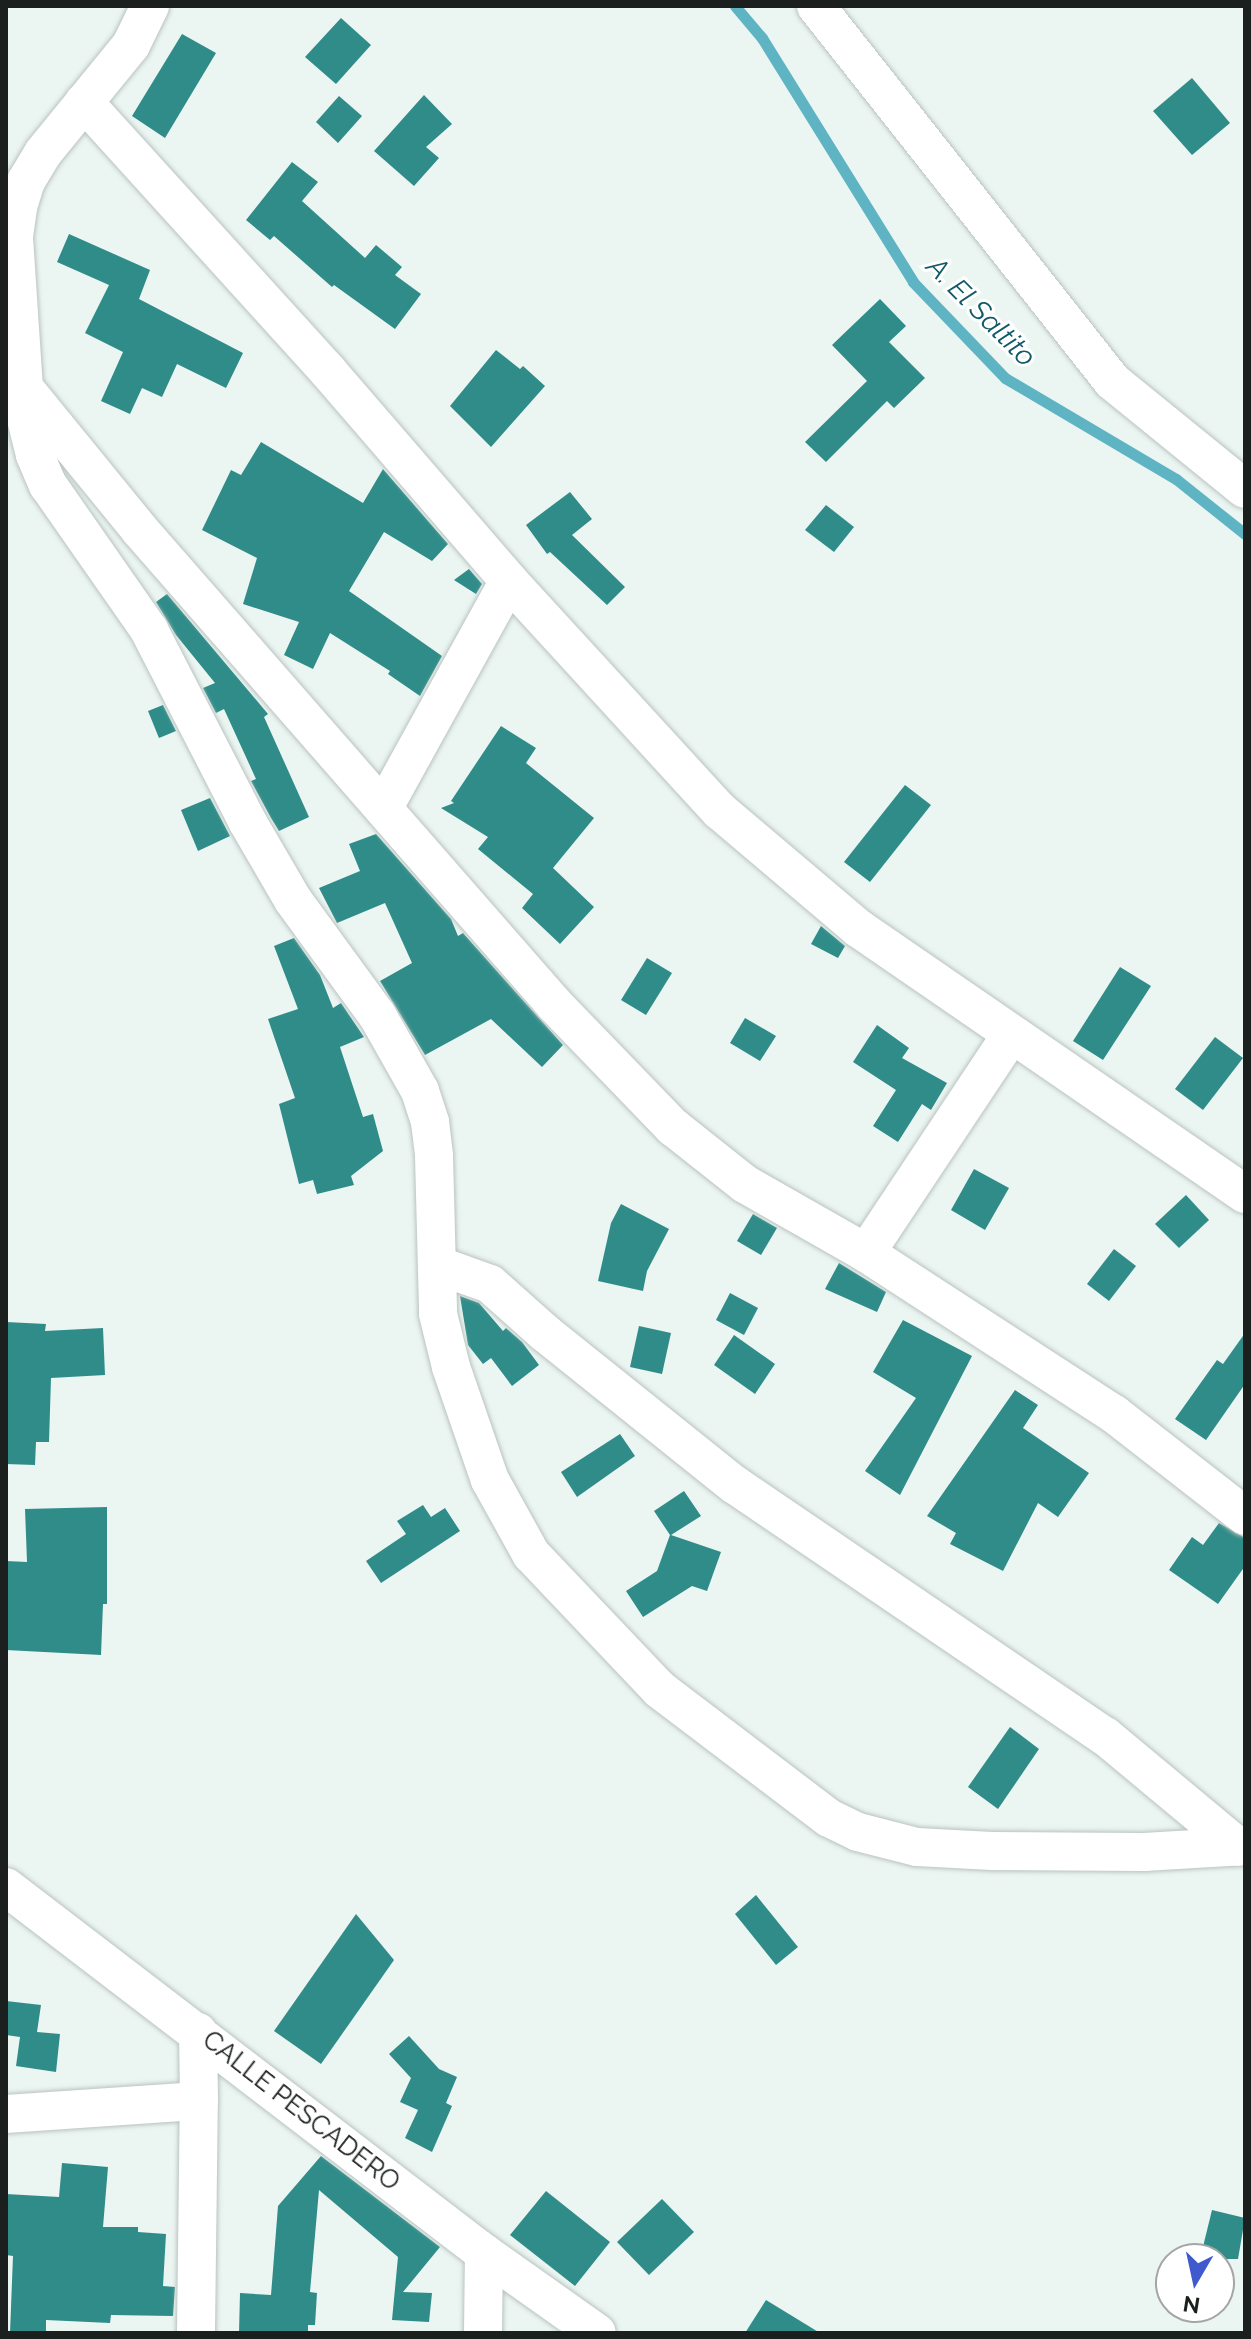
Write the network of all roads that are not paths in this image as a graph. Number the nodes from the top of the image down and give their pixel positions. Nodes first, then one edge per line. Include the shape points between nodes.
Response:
1 (150, 6) edge
2 (816, 6) edge
3 (84, 102) junction
4 (25, 389) junction
5 (1245, 489) edge
6 (509, 581) junction
7 (384, 807) junction
8 (1011, 1035) junction
9 (1245, 1194) edge
10 (866, 1253) junction
11 (437, 1265) junction
12 (1245, 1516) edge
13 (1242, 1846) edge
14 (6, 1887) edge
15 (198, 2032) junction
16 (199, 2101) junction
17 (6, 2114) edge
18 (484, 2253) junction
19 (196, 2333) edge
20 (483, 2333) edge
21 (597, 2333) edge

1 - 3 street via 131,45
2 - 5 street via 1112,381
3 - 4 street via 43,153 18,208 14,238
3 - 6 street
4 - 7 street via 139,529
4 - 11 street via 29,431 48,485 149,630 293,900 377,1015 415,1080 432,1133
6 - 7 street
6 - 8 street via 720,811 858,928
7 - 10 street via 555,1005 673,1127 745,1184
8 - 9 street
8 - 10 street
10 - 12 street via 1114,1414
11 - 13 street via 490,1284 735,1485 1105,1736
11 - 13 street via 438,1314 451,1367 490,1480 531,1554 659,1689 829,1818 858,1832 917,1847 1112,1852
14 - 15 street, CALLE PESCADERO
15 - 16 street
15 - 18 street, CALLE PESCADERO
16 - 17 street
16 - 19 street
18 - 20 street
18 - 21 street, CALLE PESCADERO

